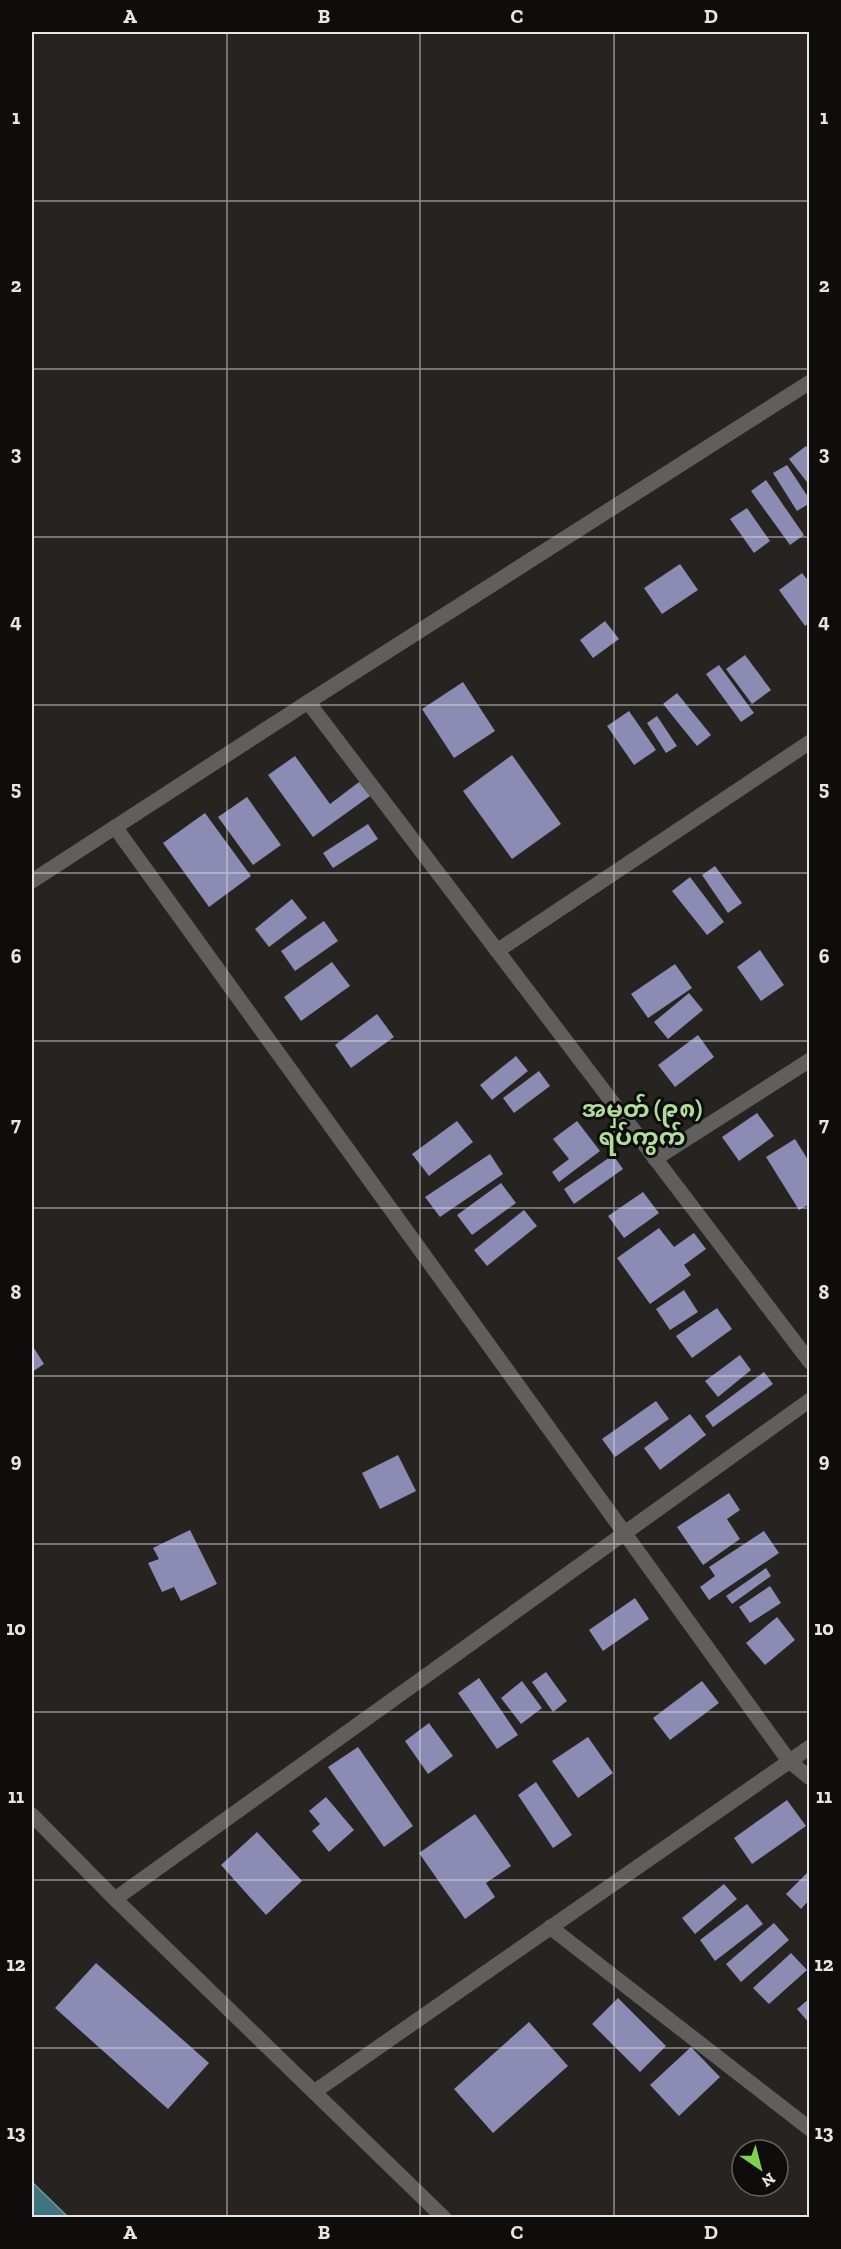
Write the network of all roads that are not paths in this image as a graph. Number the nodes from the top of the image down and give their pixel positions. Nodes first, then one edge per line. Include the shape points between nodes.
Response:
1 (810, 382) edge
2 (308, 702) junction
3 (810, 742) edge
4 (115, 827) junction
5 (32, 881) edge
6 (497, 951) junction
7 (810, 1060) edge
8 (655, 1159) junction
9 (810, 1362) edge
10 (810, 1400) edge
11 (625, 1533) junction
12 (810, 1747) edge
13 (789, 1761) junction
14 (810, 1778) edge
15 (32, 1815) edge
16 (115, 1899) junction
17 (550, 1927) junction
18 (314, 2092) junction
19 (810, 2129) edge
20 (444, 2217) edge

1 - 2 street
2 - 4 street
2 - 6 street
3 - 6 street
4 - 5 street
4 - 11 street
6 - 8 street
7 - 8 street
8 - 9 street
10 - 11 street
11 - 13 street
11 - 16 street
12 - 13 street
13 - 14 street
13 - 17 street
15 - 16 street
16 - 18 street
17 - 18 street
17 - 19 street
18 - 20 street

